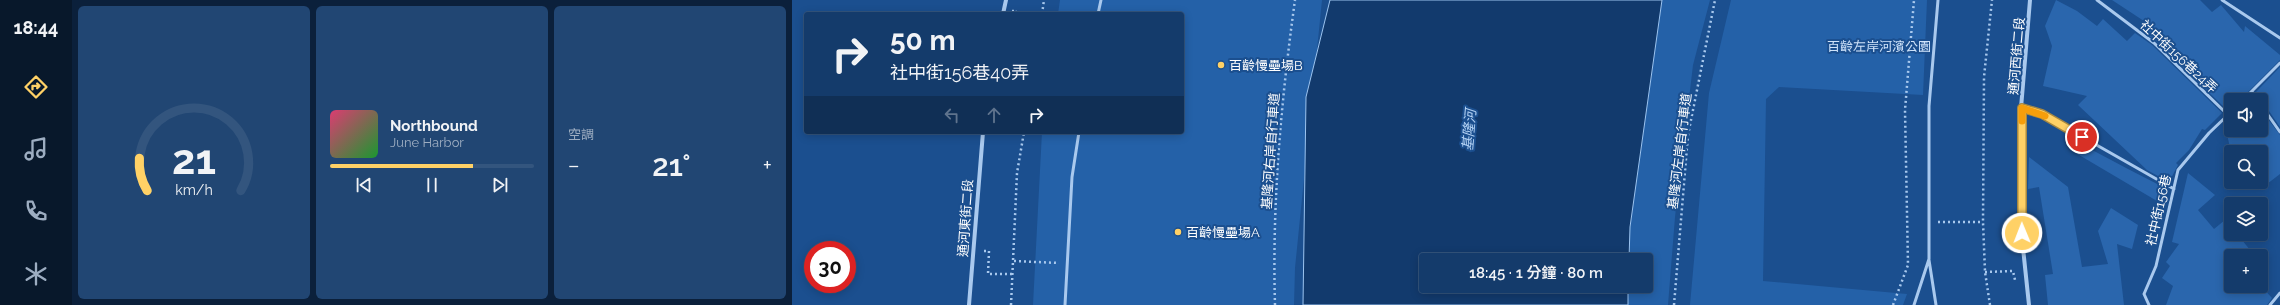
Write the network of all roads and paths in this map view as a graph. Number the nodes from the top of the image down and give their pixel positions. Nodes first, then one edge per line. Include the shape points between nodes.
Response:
1 (1006, 0) edge
2 (1044, 0) edge
3 (1101, 0) edge
4 (1295, 0) edge
5 (1715, 0) edge
6 (1914, 0) edge
7 (1938, 0) edge
8 (1992, 0) edge
9 (2030, 0) edge
10 (2096, 0) edge
11 (2222, 0) edge
12 (1003, 12) edge
13 (1042, 12) edge
14 (1098, 12) edge
15 (2280, 38) edge
16 (2280, 63) edge
17 (2252, 92) edge
18 (2022, 108) junction
19 (2224, 111) edge
20 (2268, 114) edge
21 (2224, 119) edge
22 (2280, 132) edge
23 (983, 134) edge
24 (1024, 134) edge
25 (1079, 134) edge
26 (2174, 189) junction
27 (1983, 222) junction
28 (1929, 223) junction
29 (973, 249) junction
30 (1929, 258) junction
31 (1014, 261) junction
32 (1066, 264) junction
33 (1985, 272) junction
34 (1013, 274) junction
35 (2026, 290) junction
36 (2280, 293) edge
37 (969, 305) edge
38 (1011, 305) edge
39 (1065, 305) edge
40 (1275, 305) edge
41 (1674, 305) edge
42 (1893, 305) edge
43 (1914, 305) edge
44 (1936, 305) edge
45 (1990, 305) edge
46 (2029, 305) edge
47 (2149, 305) edge
48 (2270, 305) edge

1 - 12 street
2 - 13 path
3 - 14 lane
4 - 40 path, 基隆河右岸自行車道 via 1286,65 1279,155 1273,254
5 - 41 path, 基隆河左岸自行車道 via 1688,135
6 - 42 path via 1905,110 1908,265
7 - 28 lane via 1929,106
8 - 27 path via 1984,77
9 - 18 street, 通河西街二段
10 - 19 lane, 社中街156巷24弄 via 2154,43
11 - 15 lane
16 - 17 lane
18 - 26 lane via 2042,114
18 - 35 street, 通河西街二段 via 2023,248
20 - 22 lane
21 - 26 lane, 社中街156巷 via 2178,170
23 - 29 street, 通河東街二段
24 - 31 path via 1018,173
25 - 32 lane via 1072,176
26 - 47 lane, 社中街156巷 via 2156,266 2144,294
27 - 28 path
27 - 33 path
28 - 30 lane
29 - 34 path via 989,251 988,274
29 - 37 street, 通河東街二段
30 - 43 lane
30 - 44 lane
31 - 32 path
31 - 34 path
32 - 39 lane
33 - 35 path via 2013,270 2017,291
33 - 45 path
34 - 38 path
35 - 46 street, 通河西街二段
36 - 48 lane

